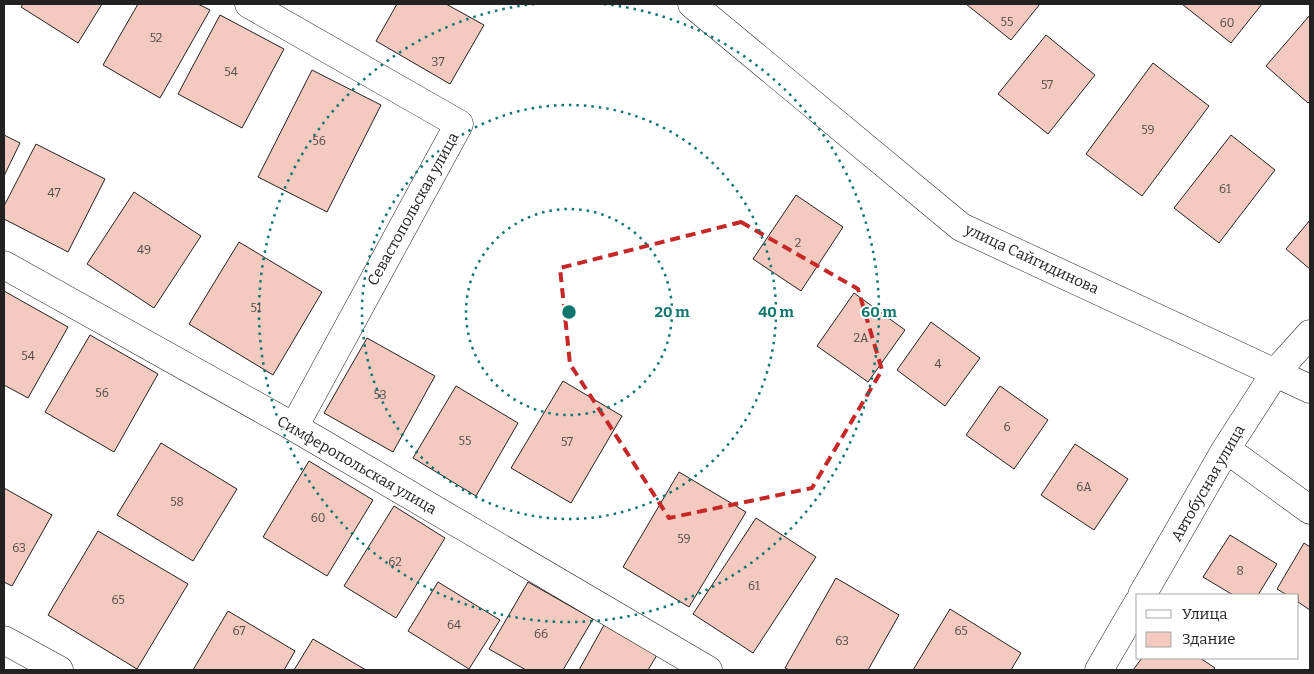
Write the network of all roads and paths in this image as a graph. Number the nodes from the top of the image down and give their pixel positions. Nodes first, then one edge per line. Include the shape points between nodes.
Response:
1 (249, 4) edge
2 (692, 4) edge
3 (4, 265) edge
4 (1310, 334) edge
5 (1275, 373) junction
6 (1310, 389) edge
7 (294, 427) junction
8 (1226, 449) junction
9 (1310, 510) edge
10 (1143, 594) edge
11 (1136, 606) edge
12 (4, 640) edge
13 (59, 670) edge
14 (708, 670) edge
15 (1099, 670) edge

1 - 7 street, Севастопольская улица via 459,124
2 - 5 street, улица Сайгидинова via 961,227
3 - 7 street, Симферопольская улица
4 - 5 street, Автобусная улица
5 - 6 street, улица Сайгидинова
5 - 8 street, Автобусная улица
7 - 14 street, Симферопольская улица
8 - 9 street
8 - 10 street, Автобусная улица
11 - 15 street
12 - 13 street

